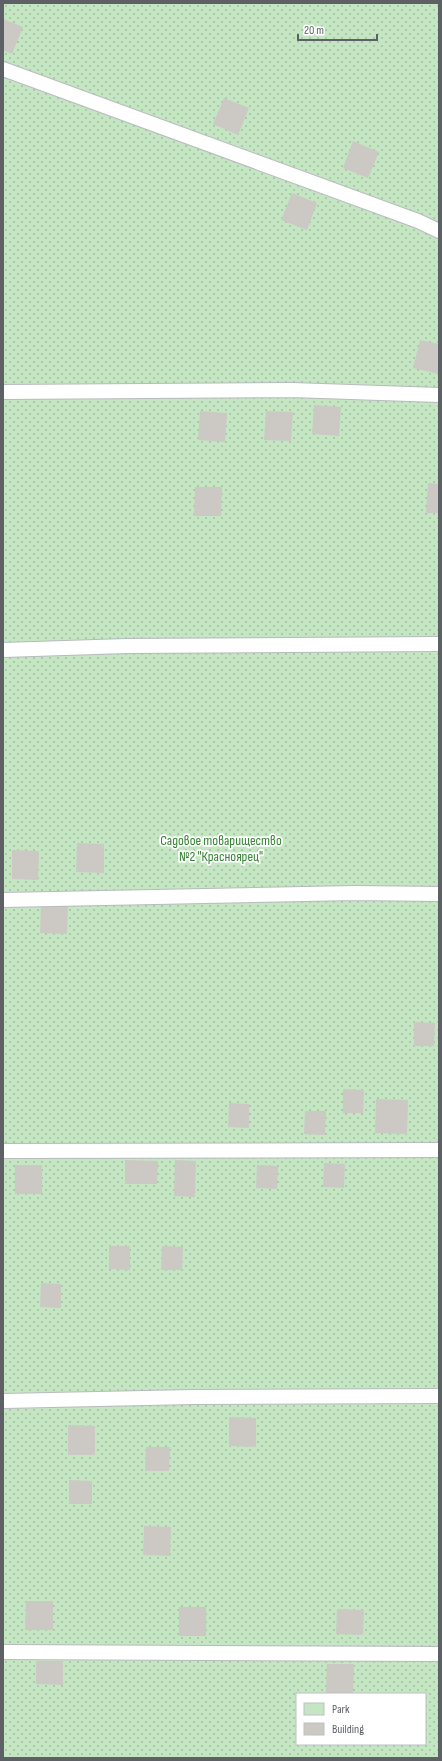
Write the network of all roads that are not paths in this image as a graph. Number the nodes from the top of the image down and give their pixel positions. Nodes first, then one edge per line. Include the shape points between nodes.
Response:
1 (3, 69) edge
2 (439, 231) edge
3 (3, 392) edge
4 (439, 395) edge
5 (439, 644) edge
6 (3, 650) edge
7 (439, 894) edge
8 (3, 900) edge
9 (439, 1150) edge
10 (3, 1151) edge
11 (439, 1396) edge
12 (3, 1401) edge
13 (3, 1652) edge
14 (439, 1654) edge

1 - 2 lane via 418,221
3 - 4 lane via 292,390
5 - 6 lane via 128,646
7 - 8 lane via 355,893
9 - 10 lane
11 - 12 lane
13 - 14 lane

